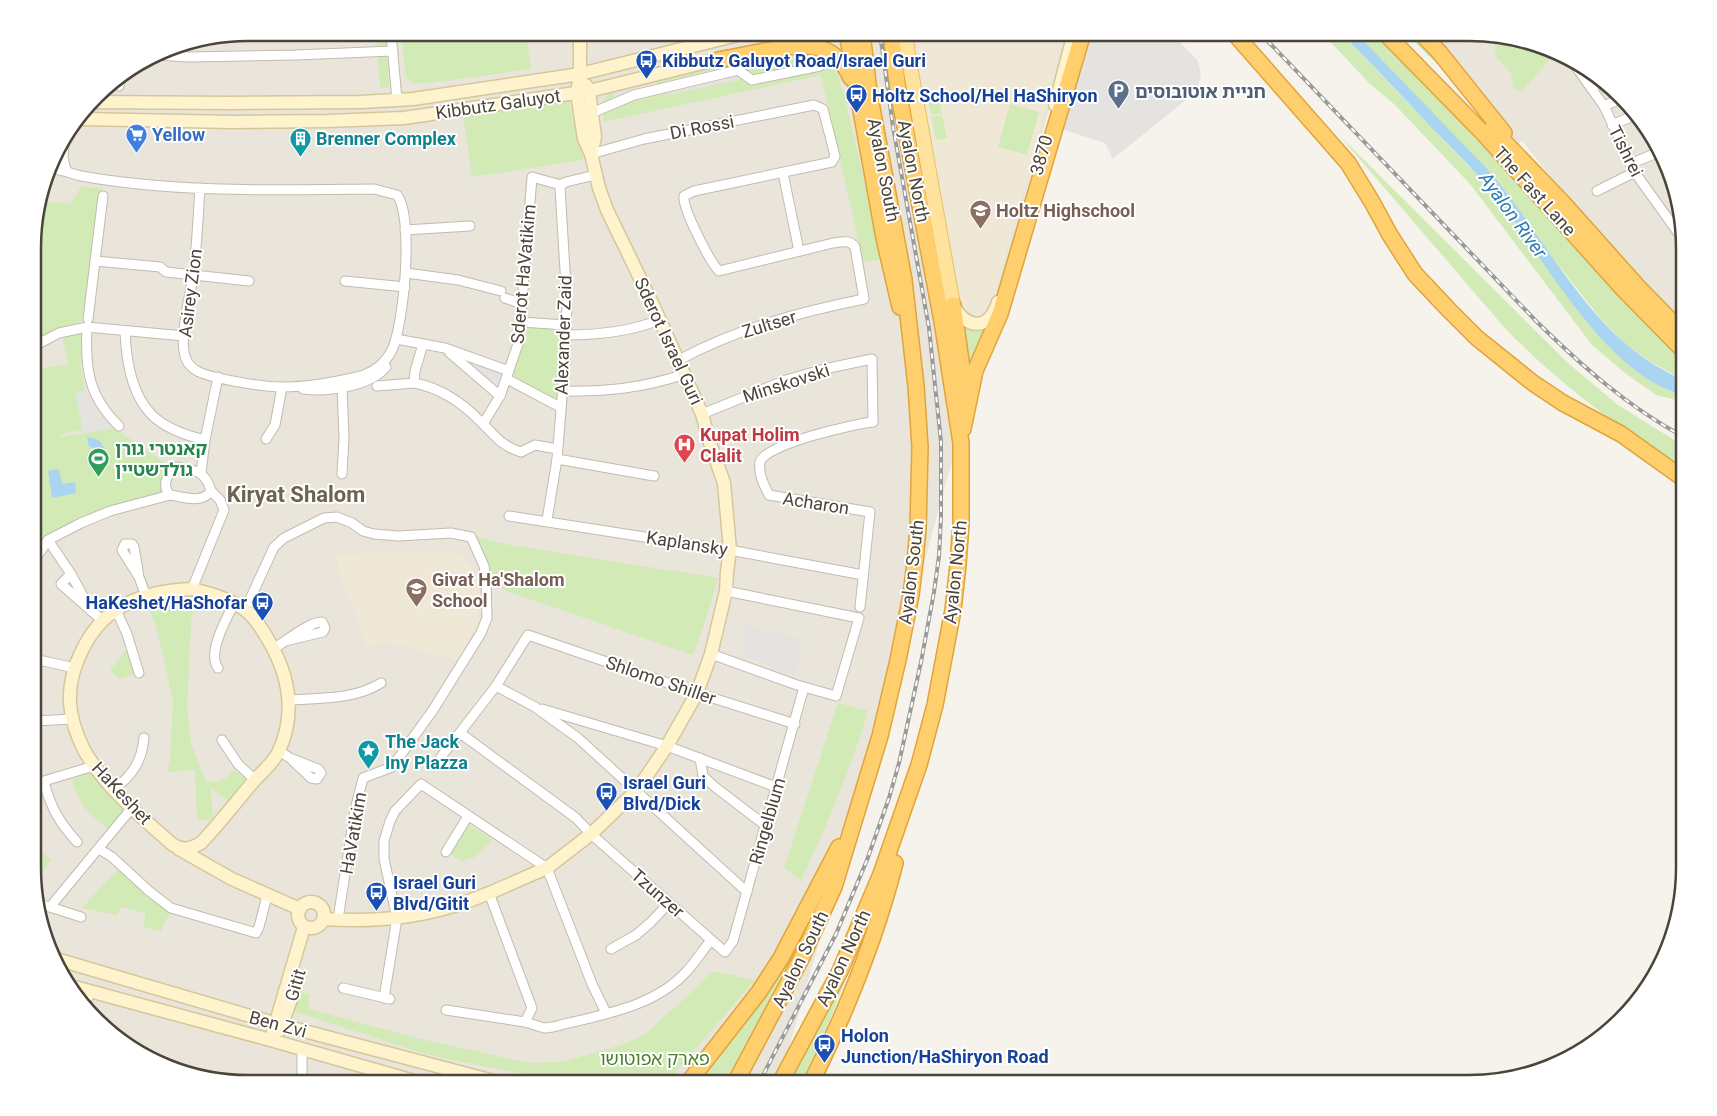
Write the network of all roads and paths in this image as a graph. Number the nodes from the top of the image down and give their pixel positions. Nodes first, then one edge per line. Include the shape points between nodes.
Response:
1 (391, 41) edge
2 (580, 41) edge
3 (710, 41) edge
4 (787, 41) edge
5 (849, 41) edge
6 (863, 41) edge
7 (892, 41) edge
8 (907, 41) edge
9 (910, 41) edge
10 (1072, 41) edge
11 (1080, 41) edge
12 (1238, 41) edge
13 (1242, 41) edge
14 (1394, 41) edge
15 (1408, 41) edge
16 (1429, 41) edge
17 (392, 51) junction
18 (908, 55) junction
19 (172, 56) edge
20 (718, 60) junction
21 (820, 66) dead end
22 (1266, 68) junction
23 (580, 74) junction
24 (1581, 74) edge
25 (613, 85) junction
26 (1596, 85) edge
27 (1591, 88) junction
28 (583, 92) junction
29 (858, 95) junction
30 (397, 100) junction
31 (102, 102) edge
32 (1614, 102) edge
33 (1604, 106) junction
34 (594, 115) junction
35 (1629, 118) edge
36 (87, 119) edge
37 (1612, 125) junction
38 (591, 154) junction
39 (1653, 155) edge
40 (63, 157) edge
41 (57, 168) edge
42 (1632, 168) junction
43 (66, 171) junction
44 (783, 173) junction
45 (596, 175) junction
46 (1539, 177) junction
47 (561, 186) junction
48 (200, 188) junction
49 (1597, 191) dead end
50 (103, 196) dead end
51 (470, 226) dead end
52 (1675, 228) edge
53 (404, 230) junction
54 (800, 251) junction
55 (95, 261) junction
56 (406, 273) junction
57 (193, 275) junction
58 (249, 280) dead end
59 (345, 281) dead end
60 (405, 287) junction
61 (522, 304) junction
62 (954, 306) junction
63 (659, 320) junction
64 (521, 322) junction
65 (87, 323) junction
66 (1676, 326) edge
67 (566, 330) junction
68 (125, 331) junction
69 (184, 336) junction
70 (396, 340) junction
71 (41, 342) edge
72 (1676, 343) edge
73 (422, 344) junction
74 (445, 348) junction
75 (911, 350) junction
76 (392, 351) junction
77 (679, 360) junction
78 (685, 374) junction
79 (508, 375) junction
80 (218, 377) junction
81 (414, 383) junction
82 (342, 386) junction
83 (376, 386) dead end
84 (285, 387) junction
85 (562, 391) junction
86 (500, 396) junction
87 (560, 407) junction
88 (702, 414) junction
89 (873, 422) joint
90 (483, 424) junction
91 (119, 426) dead end
92 (266, 439) dead end
93 (205, 440) junction
94 (960, 443) junction
95 (557, 449) junction
96 (557, 459) junction
97 (201, 472) junction
98 (342, 474) dead end
99 (1676, 474) edge
100 (654, 476) dead end
101 (211, 490) junction
102 (170, 495) junction
103 (509, 516) dead end
104 (547, 520) junction
105 (48, 540) junction
106 (41, 550) edge
107 (730, 550) junction
108 (71, 574) junction
109 (863, 575) junction
110 (139, 577) dead end
111 (192, 589) junction
112 (726, 591) junction
113 (146, 596) junction
114 (239, 607) junction
115 (860, 607) dead end
116 (116, 610) junction
117 (91, 611) junction
118 (103, 621) junction
119 (285, 641) dead end
120 (273, 649) junction
121 (711, 654) junction
122 (41, 658) edge
123 (41, 660) edge
124 (53, 662) junction
125 (75, 668) junction
126 (218, 668) dead end
127 (139, 673) dead end
128 (381, 683) dead end
129 (496, 686) junction
130 (804, 687) junction
131 (697, 693) junction
132 (289, 700) junction
133 (536, 707) junction
134 (73, 719) junction
135 (41, 721) edge
136 (584, 722) junction
137 (795, 724) junction
138 (460, 734) junction
139 (144, 738) dead end
140 (578, 738) junction
141 (222, 740) dead end
142 (667, 746) junction
143 (442, 757) dead end
144 (700, 758) junction
145 (919, 765) junction
146 (94, 766) junction
147 (255, 780) junction
148 (44, 782) junction
149 (41, 783) edge
150 (776, 787) junction
151 (114, 789) junction
152 (637, 790) junction
153 (131, 810) junction
154 (468, 816) junction
155 (855, 816) junction
156 (766, 826) junction
157 (591, 834) junction
158 (206, 838) junction
159 (77, 842) dead end
160 (178, 848) junction
161 (100, 849) junction
162 (446, 852) dead end
163 (547, 868) junction
164 (221, 872) junction
165 (747, 892) junction
166 (489, 893) junction
167 (267, 896) junction
168 (669, 903) junction
169 (45, 906) edge
170 (50, 907) junction
171 (300, 909) junction
172 (81, 917) dead end
173 (324, 918) junction
174 (397, 918) junction
175 (338, 919) junction
176 (308, 928) junction
177 (711, 940) junction
178 (611, 948) dead end
179 (724, 952) joint
180 (64, 961) edge
181 (343, 988) dead end
182 (88, 997) edge
183 (446, 1010) dead end
184 (606, 1013) junction
185 (524, 1022) junction
186 (278, 1024) junction
187 (726, 1033) junction
188 (274, 1041) junction
189 (302, 1049) junction
190 (302, 1075) edge
191 (393, 1075) edge
192 (471, 1075) edge
193 (683, 1075) edge
194 (694, 1075) edge
195 (739, 1075) edge
196 (784, 1075) edge
197 (815, 1075) edge

1 - 17 street
2 - 23 street, Sderot Israel Guri
3 - 23 street, Kibbutz Galuyot
4 - 20 street, Kibbutz Galuyot
5 - 29 highway
6 - 75 highway, Ayalon South via 869,92 904,280
7 - 94 highway, Ayalon North
8 - 18 main road
9 - 18 main road
10 - 62 street, 3870 via 996,307 987,320 971,324
11 - 94 highway via 1000,314 975,371
12 - 22 highway
13 - 22 highway
14 - 72 highway, The Fast Lane
15 - 46 highway
16 - 46 highway
17 - 19 street
17 - 30 street
18 - 62 main road
20 - 25 street, Kibbutz Galuyot
20 - 29 highway via 787,47 817,47 830,52 844,64
21 - 34 street via 752,80 738,70 634,95
22 - 99 highway via 1348,163 1415,274 1477,338 1562,403 1621,434
23 - 28 street, Sderot Israel Guri
23 - 30 street, Kibbutz Galuyot
24 - 27 street, Tishrei
25 - 28 street, Kibbutz Galuyot
25 - 34 street via 598,99
26 - 27 street
27 - 33 street, Tishrei
28 - 34 street, Sderot Israel Guri
28 - 36 street, Kibbutz Galuyot via 388,119 233,122
28 - 38 street, Sderot Israel Guri via 584,139
29 - 75 highway via 894,286
30 - 31 street, Kibbutz Galuyot
32 - 33 street
33 - 37 street, Tishrei
34 - 38 street, Sderot Israel Guri via 595,143
35 - 37 street
37 - 42 street, Tishrei
38 - 44 street, Di Rossi via 644,139 814,105 823,109 835,156 832,162
38 - 45 street, Sderot Israel Guri
39 - 42 street
40 - 43 street
41 - 43 street
42 - 49 street
42 - 52 street, Tishrei
43 - 48 street via 150,185
44 - 54 street
44 - 54 street via 694,191 684,196 684,201 717,270
45 - 47 street
45 - 63 street, Sderot Israel Guri via 607,210
46 - 66 highway
47 - 61 street, Sderot HaVatikim via 532,177
47 - 67 street, Alexander Zaid
48 - 53 street, Asirey Zion via 374,189 397,195 402,204
48 - 57 street, Asirey Zion
50 - 55 street
51 - 53 street
53 - 56 street, Asirey Zion
54 - 77 street, Zultser via 847,241 852,243 864,300 764,324
55 - 57 street via 160,267 166,272
55 - 65 street
56 - 60 street, Asirey Zion
56 - 61 street via 458,280 503,294
57 - 58 street
57 - 69 street, Asirey Zion
59 - 60 street
60 - 70 street, Asirey Zion
61 - 64 street, Sderot HaVatikim
62 - 94 highway via 964,382
63 - 67 street via 613,333
63 - 77 street, Sderot Israel Guri
64 - 67 street
64 - 79 street, Sderot HaVatikim via 519,342
65 - 68 street
65 - 71 street
65 - 91 street via 87,374 102,404
67 - 85 street, Alexander Zaid
68 - 69 street
68 - 93 street via 133,381 152,415 173,428
69 - 80 street, Asirey Zion via 186,360 192,368
70 - 73 street
70 - 76 street, Asirey Zion
73 - 74 street
73 - 81 street
74 - 79 street
74 - 86 street
75 - 155 highway, Ayalon South via 920,447 915,562 898,660 880,736
76 - 82 street via 389,364 379,375 365,382
76 - 84 street, Asirey Zion via 380,366 364,375
77 - 78 street, Sderot Israel Guri
78 - 85 street via 638,387 600,392
78 - 88 street, Sderot Israel Guri
79 - 86 street, Sderot HaVatikim
79 - 87 street
80 - 84 street, Asirey Zion
80 - 93 street
81 - 83 street
81 - 90 street via 440,390
82 - 84 street via 317,390
82 - 98 street
84 - 92 street via 275,425
85 - 87 street, Alexander Zaid
86 - 90 street, Sderot HaVatikim
87 - 95 street, Alexander Zaid
88 - 89 street, Minskovski via 786,380 872,359
88 - 107 street, Sderot Israel Guri via 724,483
89 - 109 street, Acharon via 814,434 772,451 760,463 761,479 769,496 870,512
90 - 95 street via 508,448 520,452 535,446
93 - 97 street
94 - 145 highway, Ayalon North via 961,522 952,610 938,689
95 - 96 street, Alexander Zaid
96 - 100 street
96 - 104 street, Alexander Zaid
97 - 101 street
97 - 102 street via 176,467 170,471 165,482 165,489
101 - 102 street via 201,499
101 - 111 street via 224,510
102 - 105 street via 104,513
103 - 104 street, Kaplansky
104 - 107 street, Kaplansky
105 - 106 street
105 - 108 street
107 - 109 street, Kaplansky
107 - 112 street, Sderot Israel Guri
108 - 117 street
108 - 117 street via 61,584
109 - 115 street
110 - 113 street
111 - 113 street, HaKeshet
111 - 114 street, HaKeshet via 223,598
112 - 121 street, Sderot Israel Guri
112 - 130 street via 859,618 836,696
113 - 116 street, HaKeshet
114 - 120 street, HaKeshet via 262,629
114 - 126 street via 219,636 214,659
114 - 175 street, HaVatikim via 274,547 284,538 324,518 337,517 374,534 451,533 471,537 484,566 487,618 481,633 433,710 392,767 362,778
116 - 118 street, HaKeshet
116 - 127 street
117 - 118 street
118 - 125 street, HaKeshet via 87,642
119 - 120 street
120 - 132 street, HaKeshet via 286,676
121 - 130 street
121 - 131 street, Sderot Israel Guri
122 - 124 street
123 - 124 street
124 - 125 street
125 - 134 street, HaKeshet via 70,703
128 - 132 street via 361,692
129 - 131 street, Shlomo Shiller via 528,635
129 - 133 street
129 - 138 street
130 - 137 street, Ringelblum
131 - 137 street, Shlomo Shiller
131 - 142 street, Sderot Israel Guri
132 - 147 street, HaKeshet via 284,755 275,758
133 - 136 street
133 - 140 street
134 - 135 street
134 - 146 street, HaKeshet
136 - 140 street
136 - 142 street
137 - 150 street, Ringelblum
138 - 143 street
138 - 157 street, Tzunzer via 576,818
139 - 151 street via 135,768 127,780
140 - 152 street
141 - 147 street via 238,764
142 - 144 street
142 - 152 street, Sderot Israel Guri
144 - 150 street
144 - 156 street via 704,776
145 - 196 highway, Ayalon North via 859,928 840,971
145 - 197 highway via 870,944
146 - 148 street
146 - 151 street, HaKeshet
147 - 158 street, HaKeshet
148 - 149 street
148 - 159 street via 54,812
150 - 156 street, Ringelblum
151 - 153 street, HaKeshet
152 - 157 street, Sderot Israel Guri
152 - 165 street
153 - 160 street, HaKeshet
153 - 161 street
154 - 162 street
154 - 163 street
154 - 174 street via 421,784 396,811 384,841 384,859
155 - 187 highway via 781,958
155 - 195 highway, Ayalon South via 834,887 820,920
156 - 165 street, Ringelblum
157 - 163 street, Sderot Israel Guri
157 - 168 street, Tzunzer
158 - 160 street, HaKeshet via 190,848
158 - 164 street, HaKeshet via 207,858
160 - 164 street, HaKeshet
161 - 167 street via 171,908 256,933
161 - 170 street
163 - 166 street, Sderot Israel Guri
163 - 184 street
164 - 167 street, HaKeshet
165 - 179 street, Ringelblum via 733,941
166 - 174 street, Sderot Israel Guri via 451,907
166 - 185 street via 532,1008
167 - 171 street, HaKeshet
168 - 177 street, Tzunzer
168 - 178 street via 636,935
169 - 170 street
170 - 172 street
171 - 173 street via 310,902 318,904 324,910
171 - 176 street via 299,921
173 - 175 street, Sderot Israel Guri
173 - 176 street via 320,926
174 - 175 street, Sderot Israel Guri
174 - 181 street via 387,998
176 - 186 street, Gitit
177 - 179 street, Tzunzer
177 - 184 street via 687,972 668,987 647,1000
180 - 186 street, Ben Zvi
182 - 188 street, Ben Zvi
183 - 185 street
184 - 185 street via 544,1028
186 - 188 street, Gitit
186 - 192 street, Ben Zvi
187 - 193 highway
187 - 194 highway
188 - 189 street, Ben Zvi
189 - 190 street
189 - 191 street, Ben Zvi

